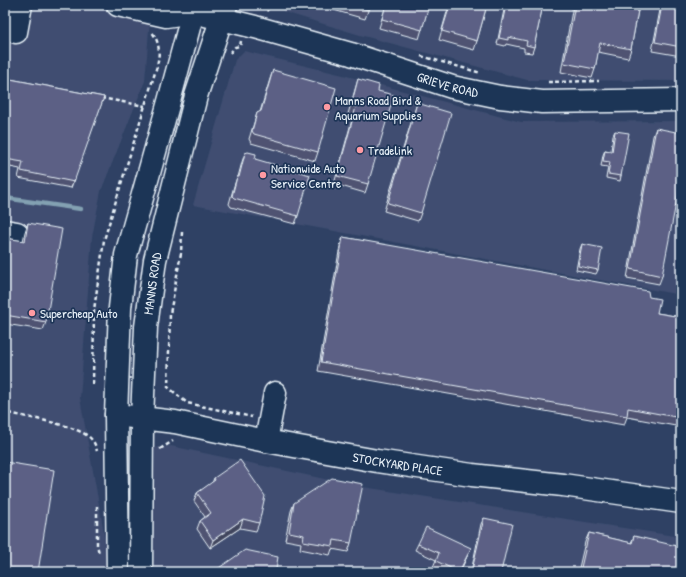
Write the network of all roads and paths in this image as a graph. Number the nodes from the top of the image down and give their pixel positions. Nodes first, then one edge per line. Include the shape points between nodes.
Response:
1 (21, 5) edge
2 (118, 5) edge
3 (262, 5) edge
4 (190, 7) edge
5 (224, 12) edge
6 (272, 14) dead end
7 (16, 32) dead end
8 (158, 33) dead end
9 (155, 36) dead end
10 (242, 41) dead end
11 (158, 42) dead end
12 (163, 43) dead end
13 (416, 55) dead end
14 (228, 56) dead end
15 (485, 74) dead end
16 (605, 81) dead end
17 (542, 82) dead end
18 (96, 97) edge
19 (681, 100) edge
20 (145, 106) dead end
21 (182, 229) dead end
22 (275, 393) dead end
23 (8, 413) dead end
24 (116, 415) junction
25 (142, 418) junction
26 (268, 431) junction
27 (179, 442) dead end
28 (158, 450) dead end
29 (98, 454) dead end
30 (98, 499) dead end
31 (681, 502) edge
32 (100, 558) dead end
33 (118, 572) edge
34 (141, 572) edge

1 - 7 main road
2 - 4 main road, GRIEVE ROAD via 166,16
3 - 6 path
4 - 5 main road, GRIEVE ROAD
4 - 24 main road via 126,255 120,308
5 - 19 main road, GRIEVE ROAD via 452,87 500,97 542,102
5 - 25 main road, MANNS ROAD via 196,96 155,260 146,327
8 - 9 path
10 - 14 path
11 - 12 path
13 - 15 path
16 - 17 path
18 - 20 path
21 - 26 path via 181,253 170,314 168,387 187,403
22 - 26 main road
23 - 29 path via 84,433 93,440
24 - 25 main road, STOCKYARD PLACE
24 - 33 main road
25 - 26 main road, STOCKYARD PLACE
25 - 34 main road, MANNS ROAD
26 - 31 main road, STOCKYARD PLACE via 384,462
27 - 28 path via 172,441
30 - 32 path via 97,544

